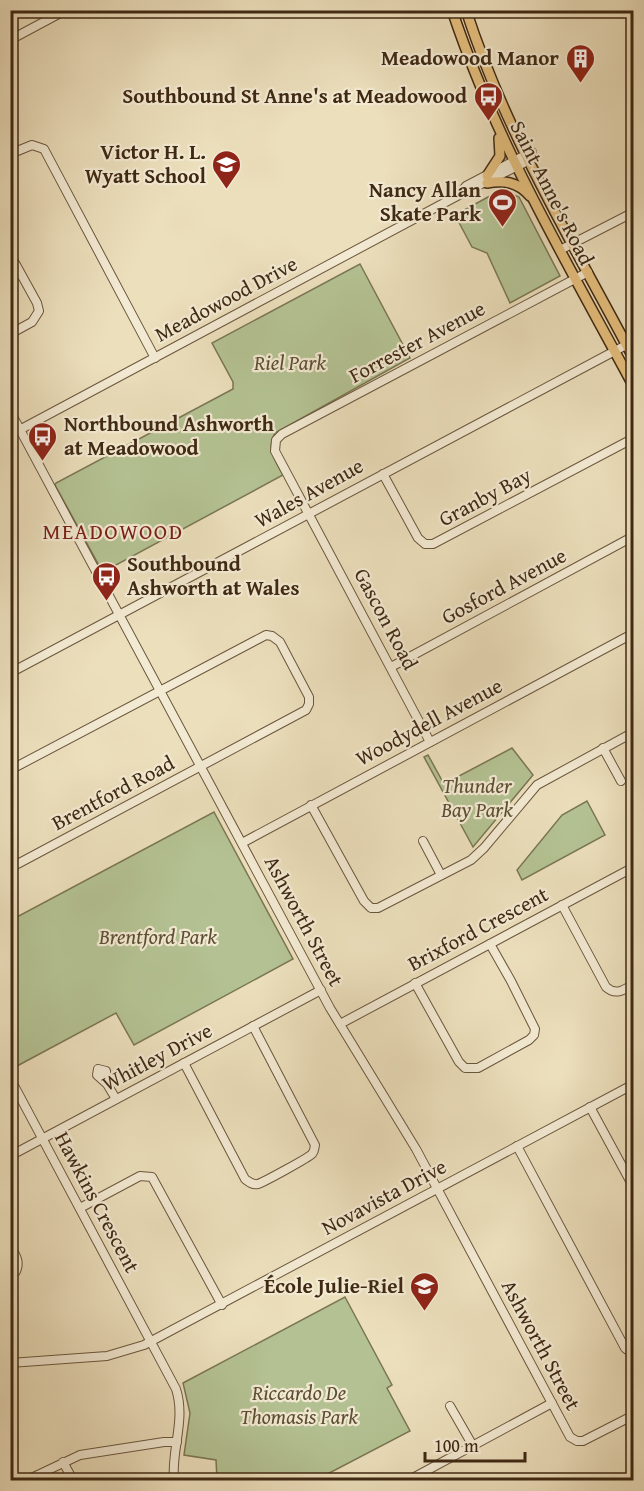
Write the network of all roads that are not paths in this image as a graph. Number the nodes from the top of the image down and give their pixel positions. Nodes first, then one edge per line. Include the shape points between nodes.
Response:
1 (66, 10) edge
2 (452, 10) edge
3 (466, 10) edge
4 (10, 40) edge
5 (495, 122) junction
6 (10, 154) edge
7 (527, 158) junction
8 (515, 164) junction
9 (487, 179) junction
10 (536, 204) junction
11 (633, 212) edge
12 (572, 244) junction
13 (561, 250) junction
14 (10, 254) edge
15 (588, 272) junction
16 (576, 278) junction
17 (10, 334) edge
18 (626, 345) junction
19 (615, 352) junction
20 (155, 358) junction
21 (633, 359) edge
22 (633, 387) edge
23 (10, 411) edge
24 (22, 429) junction
25 (10, 435) edge
26 (633, 438) edge
27 (383, 474) junction
28 (310, 514) junction
29 (633, 536) edge
30 (120, 615) junction
31 (633, 634) edge
32 (391, 667) junction
33 (10, 673) edge
34 (161, 691) junction
35 (633, 732) edge
36 (430, 742) junction
37 (603, 748) junction
38 (201, 766) junction
39 (10, 770) edge
40 (621, 781) dead end
41 (311, 806) junction
42 (423, 841) dead end
43 (242, 843) junction
44 (10, 868) edge
45 (633, 868) edge
46 (441, 875) junction
47 (562, 905) junction
48 (490, 944) junction
49 (415, 983) junction
50 (633, 984) edge
51 (321, 990) junction
52 (340, 1024) junction
53 (253, 1026) junction
54 (184, 1063) junction
55 (10, 1078) edge
56 (107, 1084) dead end
57 (633, 1084) edge
58 (116, 1100) junction
59 (590, 1107) junction
60 (43, 1138) junction
61 (517, 1146) junction
62 (10, 1156) edge
63 (633, 1188) edge
64 (437, 1189) junction
65 (80, 1208) junction
66 (10, 1246) edge
67 (10, 1274) edge
68 (222, 1305) junction
69 (152, 1342) junction
70 (633, 1355) edge
71 (11, 1363) edge
72 (10, 1398) edge
73 (552, 1404) junction
74 (450, 1406) dead end
75 (633, 1415) edge
76 (177, 1442) junction
77 (472, 1446) junction
78 (63, 1462) junction
79 (30, 1480) edge
80 (73, 1480) edge
81 (174, 1480) edge
82 (409, 1480) edge

1 - 4 street
2 - 5 main road, Saint Anne's Road
3 - 7 main road, Saint Anne's Road via 497,95
5 - 8 main road, Saint Anne's Road
5 - 9 main road via 500,156
6 - 20 street via 32,145 46,153
7 - 8 street, Meadowood Drive
7 - 12 main road, Saint Anne's Road
8 - 9 street, Meadowood Drive
8 - 10 main road, Saint Anne's Road
9 - 10 main road via 519,186
9 - 20 street, Meadowood Drive via 466,186 459,195
10 - 13 main road, Saint Anne's Road
11 - 12 street
12 - 13 street
12 - 15 main road, Saint Anne's Road
13 - 16 main road, Saint Anne's Road
14 - 17 street via 39,311 32,322
15 - 16 street, Forrester Avenue
15 - 18 main road, Saint Anne's Road
16 - 19 main road, Saint Anne's Road
16 - 28 street, Forrester Avenue via 278,437 275,452
18 - 19 street, Wales Avenue
18 - 21 main road, Saint Anne's Road
19 - 22 main road, Saint Anne's Road
19 - 27 street, Wales Avenue
20 - 24 street, Meadowood Drive
23 - 24 street, Ashworth Street
24 - 25 street, Meadowood Drive
24 - 30 street, Ashworth Street
26 - 27 street, Granby Bay via 433,544 417,538
27 - 28 street, Wales Avenue
28 - 30 street, Wales Avenue
28 - 32 street, Gascon Road
29 - 32 street, Gosford Avenue
30 - 33 street, Wales Avenue
30 - 34 street, Ashworth Street
31 - 36 street, Woodydell Avenue
32 - 36 street, Gascon Road
34 - 38 street, Ashworth Street
34 - 38 street, Brentford Road via 266,635 280,642 309,697 306,710
34 - 39 street
35 - 37 street
36 - 41 street, Woodydell Avenue
37 - 40 street
37 - 46 street via 537,785 484,848 471,860
38 - 43 street, Ashworth Street
38 - 44 street, Brentford Road
41 - 43 street, Woodydell Avenue
41 - 46 street via 361,897 371,908 381,907
42 - 46 street
43 - 51 street, Ashworth Street
45 - 47 street, Brixford Crescent
47 - 48 street, Brixford Crescent
47 - 50 street via 606,987 618,992
48 - 49 street, Brixford Crescent
48 - 49 street via 535,1029 530,1040 478,1068 465,1068 459,1062
49 - 52 street, Brixford Crescent
51 - 52 street, Ashworth Street
51 - 53 street, Whitley Drive
52 - 64 street, Ashworth Street
53 - 54 street, Whitley Drive
53 - 54 street via 315,1148 312,1154 258,1184 245,1179
54 - 58 street, Whitley Drive
55 - 60 street, Hawkins Crescent
56 - 58 street
57 - 59 street, Novavista Drive
58 - 60 street, Whitley Drive
59 - 61 street, Novavista Drive
59 - 63 street
60 - 62 street, Whitley Drive
60 - 65 street, Hawkins Crescent
61 - 64 street, Novavista Drive
61 - 70 street via 626,1350
64 - 68 street, Novavista Drive
64 - 73 street, Ashworth Street
65 - 68 street via 140,1176 152,1178
65 - 69 street, Hawkins Crescent
66 - 67 street via 18,1260 15,1273
68 - 69 street, Novavista Drive
69 - 71 street, Novavista Drive via 107,1356
69 - 76 street, Hawkins Crescent via 178,1396
71 - 72 street
73 - 75 street, Ashworth Street via 575,1441 589,1439
73 - 77 street
74 - 77 street
76 - 78 street via 95,1452
76 - 81 street, Hawkins Crescent
77 - 82 street
78 - 79 street
78 - 80 street

